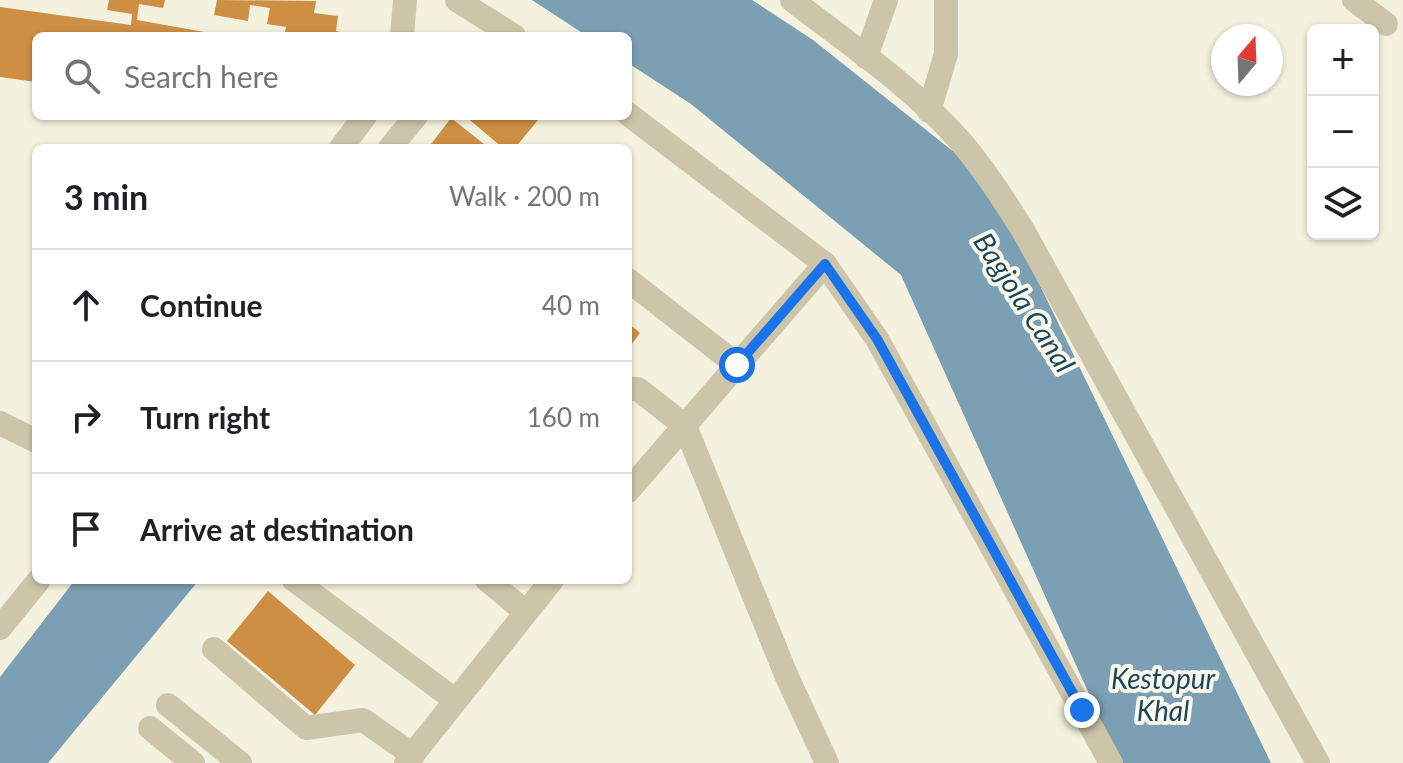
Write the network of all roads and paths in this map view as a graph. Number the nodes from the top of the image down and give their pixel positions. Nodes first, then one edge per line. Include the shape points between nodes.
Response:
1 (405, 0) edge
2 (457, 0) edge
3 (792, 0) edge
4 (886, 0) edge
5 (946, 0) edge
6 (1354, 0) edge
7 (1386, 24) dead end
8 (487, 29) edge
9 (402, 32) edge
10 (866, 57) junction
11 (929, 111) junction
12 (632, 117) edge
13 (362, 120) edge
14 (413, 120) edge
15 (344, 144) edge
16 (393, 144) edge
17 (825, 264) junction
18 (632, 283) edge
19 (737, 365) junction
20 (632, 389) edge
21 (0, 423) edge
22 (685, 426) junction
23 (32, 439) edge
24 (632, 486) edge
25 (36, 584) edge
26 (299, 584) edge
27 (503, 584) edge
28 (535, 592) edge
29 (0, 628) edge
30 (214, 649) dead end
31 (455, 700) junction
32 (168, 705) dead end
33 (150, 728) dead end
34 (409, 759) edge
35 (193, 763) edge
36 (240, 763) edge
37 (827, 763) edge
38 (1111, 763) edge
39 (1318, 763) edge

1 - 9 street
2 - 8 street
3 - 10 street
4 - 10 street
5 - 11 street via 946,54
6 - 7 street
10 - 11 street
11 - 39 street via 960,140 1024,232
12 - 17 street
13 - 15 street
14 - 16 street
17 - 19 street
17 - 38 street via 877,339
18 - 19 street
19 - 22 street
20 - 22 street
21 - 23 street
22 - 24 street
22 - 37 street
25 - 29 street
26 - 31 street
27 - 28 street
28 - 31 street
30 - 34 street via 306,728 363,720
31 - 34 street
32 - 36 street
33 - 35 street

